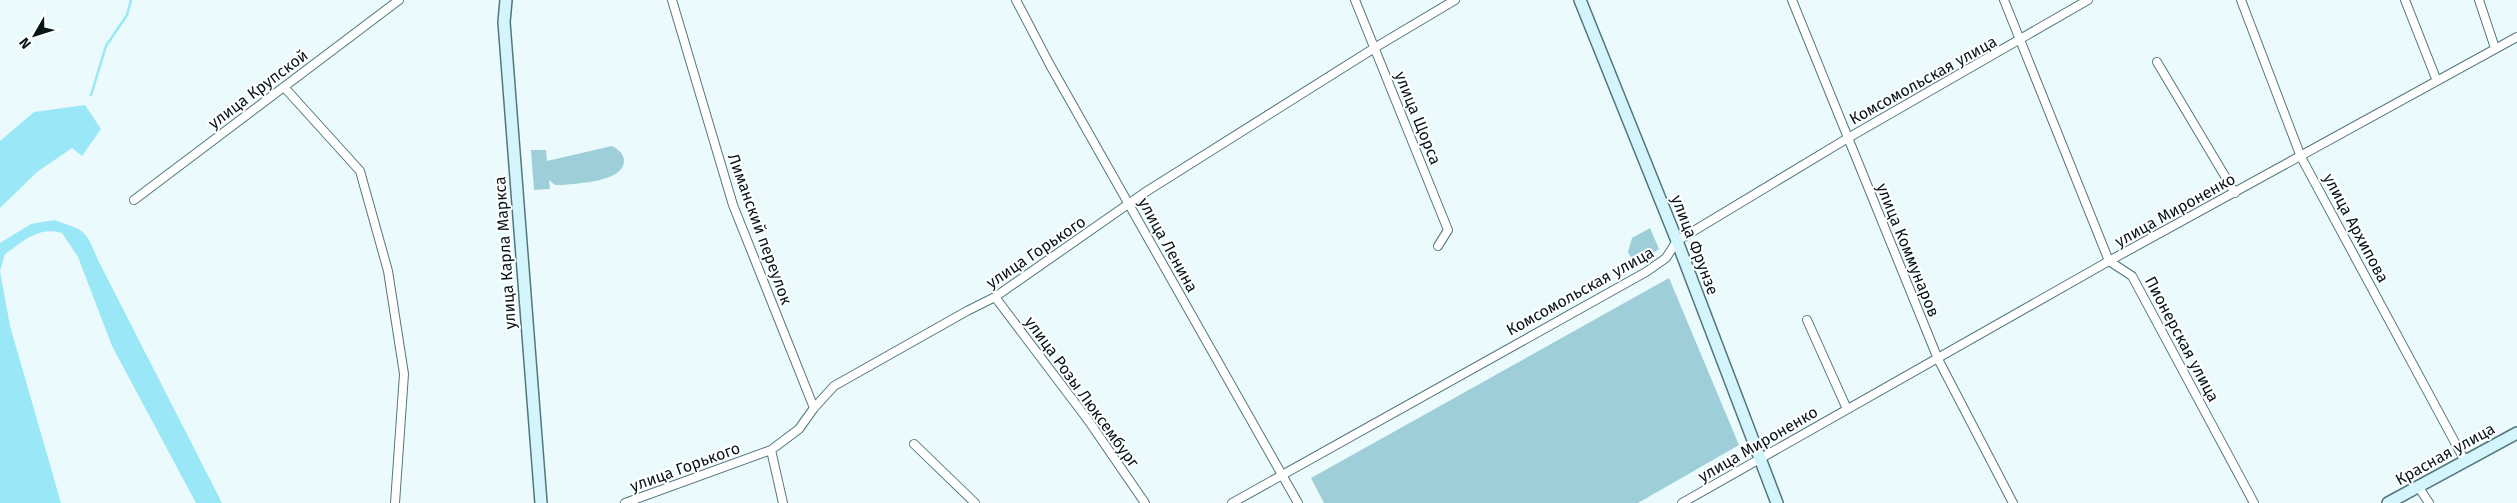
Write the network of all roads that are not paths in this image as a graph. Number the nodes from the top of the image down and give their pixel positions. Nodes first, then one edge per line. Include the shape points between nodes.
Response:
1 (399, 0) edge
2 (506, 0) edge
3 (672, 0) edge
4 (1016, 0) edge
5 (1355, 0) edge
6 (1455, 0) edge
7 (1580, 0) edge
8 (1792, 0) edge
9 (2004, 0) edge
10 (2088, 0) edge
11 (2241, 0) edge
12 (2406, 0) edge
13 (2480, 0) edge
14 (2517, 37) edge
15 (2020, 40) junction
16 (1376, 47) junction
17 (2495, 48) junction
18 (2157, 62) dead end
19 (2437, 81) junction
20 (284, 87) junction
21 (1848, 138) junction
22 (2301, 157) junction
23 (2235, 193) junction
24 (134, 200) dead end
25 (1129, 204) junction
26 (1677, 241) junction
27 (1438, 246) dead end
28 (2110, 261) junction
29 (995, 297) junction
30 (1807, 320) dead end
31 (1938, 359) junction
32 (814, 408) junction
33 (1847, 409) junction
34 (2517, 433) edge
35 (914, 444) dead end
36 (771, 450) junction
37 (1759, 460) junction
38 (2465, 461) junction
39 (1283, 476) junction
40 (2418, 486) junction
41 (395, 503) edge
42 (540, 503) edge
43 (625, 503) edge
44 (783, 503) edge
45 (975, 503) edge
46 (1145, 503) edge
47 (1232, 503) edge
48 (1298, 503) edge
49 (1682, 503) edge
50 (1777, 503) edge
51 (2013, 503) edge
52 (2254, 503) edge
53 (2388, 503) edge
54 (2429, 503) edge

1 - 20 street, улица Крупской
2 - 42 main road, улица Карла Маркса via 504,22
3 - 32 street, Лиманский переулок via 733,206
4 - 25 street, улица Ленина
5 - 16 street, улица Щорса
6 - 16 street, улица Горького
7 - 26 main road, улица Фрунзе
8 - 21 street, улица Коммунаров
9 - 15 street
10 - 15 street, Комсомольская улица
11 - 22 street, улица Архипова
12 - 19 street
13 - 17 street
14 - 17 street, улица Мироненко
15 - 21 street, Комсомольская улица
15 - 28 street
16 - 25 street, улица Горького
16 - 27 street, улица Щорса via 1448,230
17 - 19 street, улица Мироненко
18 - 23 street
19 - 22 street, улица Мироненко
20 - 24 street, улица Крупской
20 - 41 street via 360,171 388,271 404,374
21 - 26 street, Комсомольская улица
21 - 31 street, улица Коммунаров
22 - 23 street, улица Мироненко
22 - 38 street, улица Архипова
23 - 28 street, улица Мироненко
25 - 29 street, улица Горького
25 - 39 street, улица Ленина
26 - 37 main road, улица Фрунзе
26 - 39 street, Комсомольская улица via 1666,258 1646,272
28 - 31 street, улица Мироненко
28 - 52 street, Пионерская улица via 2132,276
29 - 32 street, улица Горького via 834,386
29 - 46 street, улица Розы Люксембург via 1088,420
30 - 33 street
31 - 33 street, улица Мироненко
31 - 51 street, улица Коммунаров
32 - 36 street, улица Горького via 798,429
33 - 37 street, улица Мироненко
34 - 38 main road, Красная улица
35 - 45 street
36 - 43 street, улица Горького
36 - 44 street
37 - 49 street, улица Мироненко
37 - 50 main road, улица Фрунзе
38 - 40 main road, Красная улица
39 - 47 street, Комсомольская улица
39 - 48 street, улица Ленина
40 - 53 main road, Красная улица
40 - 54 street

